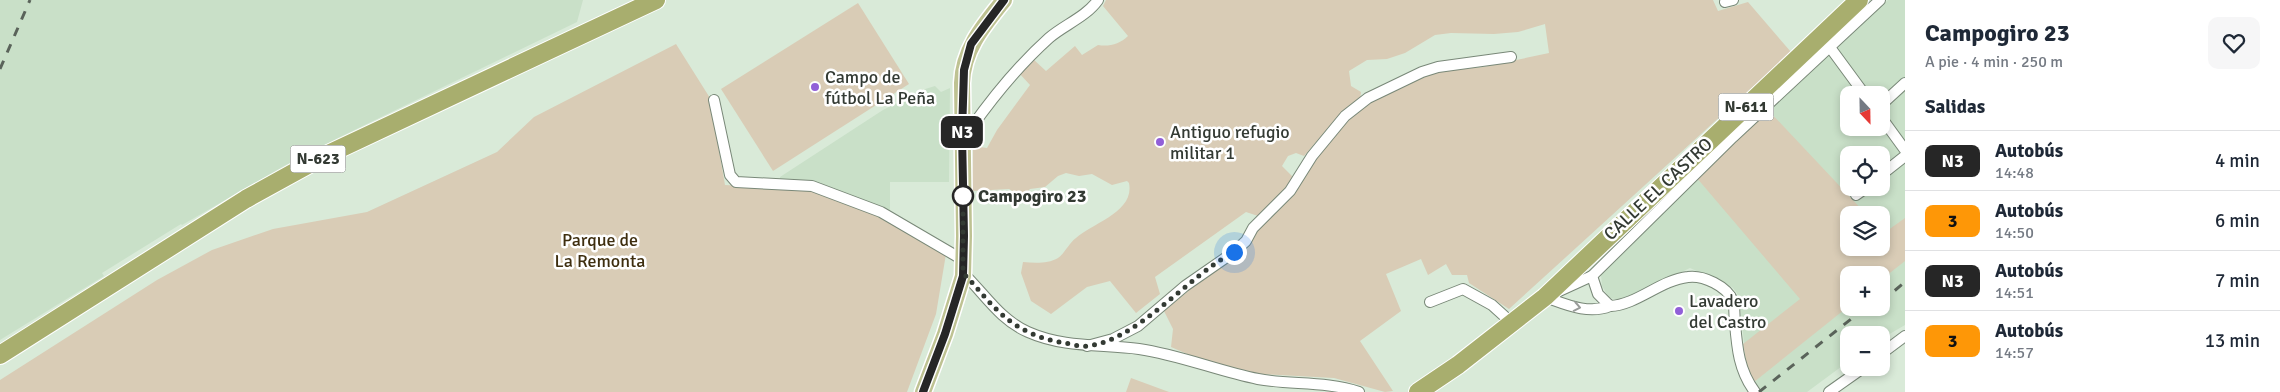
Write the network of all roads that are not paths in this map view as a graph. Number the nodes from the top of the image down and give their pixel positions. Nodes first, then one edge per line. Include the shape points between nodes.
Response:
1 (656, 0) edge
2 (1004, 0) edge
3 (1098, 0) edge
4 (1859, 0) edge
5 (1880, 0) edge
6 (1829, 46) junction
7 (1511, 57) dead end
8 (1905, 83) edge
9 (1858, 86) edge
10 (1890, 97) edge
11 (714, 100) dead end
12 (1890, 129) edge
13 (962, 133) junction
14 (1905, 150) edge
15 (1905, 156) edge
16 (1890, 168) edge
17 (963, 266) junction
18 (1592, 276) junction
19 (1545, 297) junction
20 (1430, 302) dead end
21 (1610, 306) junction
22 (1513, 324) junction
23 (1905, 336) edge
24 (1087, 346) junction
25 (1890, 347) edge
26 (0, 354) edge
27 (1852, 376) edge
28 (923, 392) edge
29 (1359, 392) edge
30 (1418, 392) edge
31 (1755, 392) edge
32 (1829, 392) edge

1 - 26 highway, N-623 via 322,157 246,199
2 - 13 main road via 971,44 965,61
3 - 13 street via 1024,60 971,128
4 - 19 highway, CALLE EL CASTRO / N-611
5 - 6 street, CALLE EL CASTRO
6 - 9 street
6 - 18 street, CALLE EL CASTRO
7 - 24 street via 1422,72 1368,98 1345,116 1312,156 1290,192 1234,252 1185,286 1138,326 1113,339
8 - 10 street
11 - 17 street via 730,175 736,182 812,186 881,212 958,257
12 - 14 street
13 - 17 main road
15 - 16 street
17 - 24 street via 1006,318 1026,331 1053,341
17 - 28 main road via 945,334
18 - 19 street, CALLE EL CASTRO
18 - 21 street via 1598,294
19 -> 21 street via 1589,309
19 - 22 highway, CALLE EL CASTRO / N-611
20 - 22 street via 1462,289 1492,305
21 - 31 street via 1620,306 1687,277 1697,276 1717,285 1728,292 1734,303 1737,352 1742,370
22 - 30 highway, CALLE EL CASTRO / N-611
23 - 25 street
24 - 29 street via 1147,351 1259,379 1342,386
27 - 32 street

